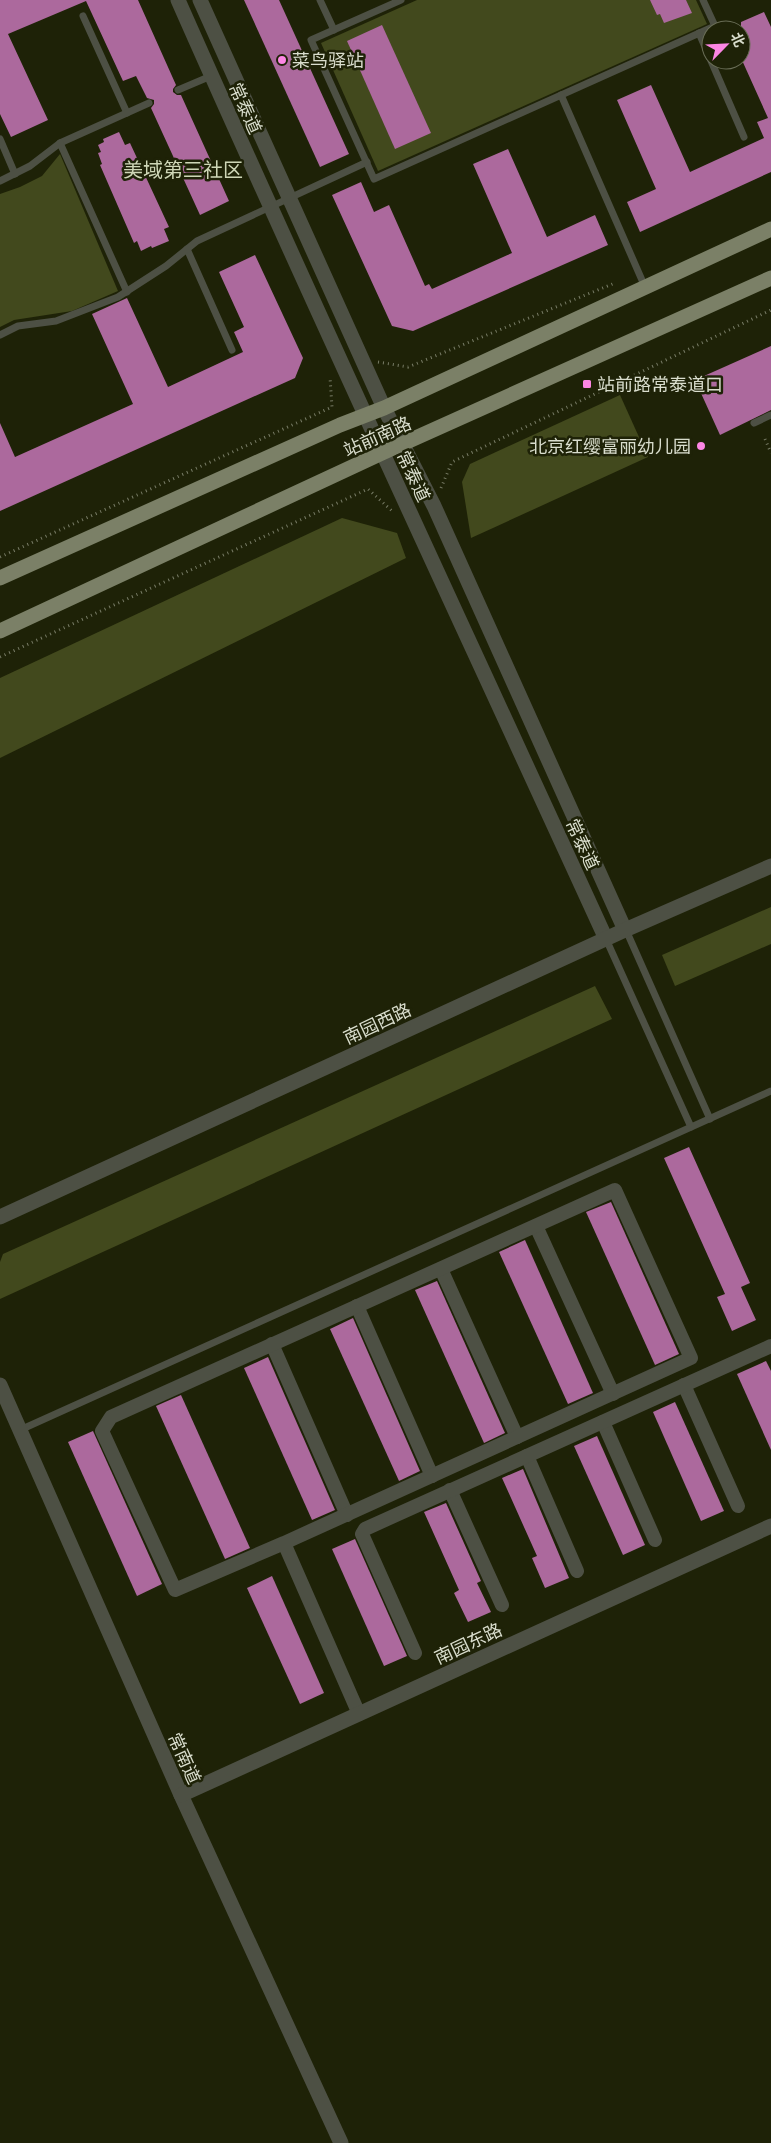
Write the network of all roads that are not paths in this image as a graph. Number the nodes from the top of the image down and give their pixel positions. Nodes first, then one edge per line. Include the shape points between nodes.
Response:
1 (178, 0) edge
2 (200, 0) edge
3 (320, 0) edge
4 (401, 0) edge
5 (704, 0) edge
6 (389, 2) edge
7 (83, 16) dead end
8 (334, 30) junction
9 (699, 33) junction
10 (212, 75) junction
11 (178, 90) dead end
12 (561, 95) junction
13 (149, 103) dead end
14 (127, 112) junction
15 (744, 137) dead end
16 (0, 139) edge
17 (60, 143) junction
18 (366, 162) junction
19 (15, 174) junction
20 (0, 181) edge
21 (288, 198) junction
22 (269, 206) junction
23 (771, 229) edge
24 (187, 249) junction
25 (771, 278) edge
26 (642, 280) junction
27 (127, 292) junction
28 (0, 335) edge
29 (232, 350) dead end
30 (384, 408) junction
31 (771, 415) edge
32 (364, 416) junction
33 (754, 423) dead end
34 (401, 445) junction
35 (382, 453) junction
36 (0, 578) edge
37 (0, 631) edge
38 (771, 866) edge
39 (625, 930) junction
40 (606, 939) junction
41 (771, 1091) edge
42 (710, 1119) junction
43 (691, 1128) junction
44 (0, 1217) edge
45 (536, 1226) junction
46 (441, 1269) junction
47 (357, 1306) junction
48 (272, 1344) junction
49 (771, 1346) edge
50 (0, 1385) edge
51 (684, 1385) junction
52 (612, 1394) junction
53 (603, 1422) junction
54 (20, 1430) junction
55 (517, 1437) junction
56 (527, 1456) junction
57 (432, 1476) junction
58 (450, 1490) junction
59 (738, 1506) dead end
60 (347, 1515) junction
61 (771, 1526) edge
62 (655, 1540) dead end
63 (284, 1543) junction
64 (577, 1571) dead end
65 (502, 1605) dead end
66 (415, 1653) dead end
67 (359, 1714) junction
68 (181, 1795) junction
69 (341, 2143) edge

1 - 10 street, 常泰道
2 - 21 street, 常泰道
3 - 8 lane
4 - 6 lane
5 - 9 lane via 715,26
6 - 8 lane
7 - 14 lane
8 - 18 lane via 311,40
9 - 12 lane
9 - 15 lane
10 - 11 lane
10 - 22 street, 常泰道
12 - 18 lane via 374,179
12 - 26 lane
13 - 14 lane
14 - 17 lane
16 - 19 lane
17 - 19 lane
17 - 27 lane
18 - 21 lane
19 - 20 lane
21 - 22 lane
21 - 30 street, 常泰道
22 - 24 lane
22 - 32 street, 常泰道
23 - 26 main road, 站前南路
24 - 27 lane
24 - 29 lane
25 - 34 main road, 站前南路
26 - 30 main road, 站前南路
27 - 28 lane via 97,307 56,321 18,326
30 - 32 main road, 站前南路
30 - 34 street, 常泰道
31 - 33 lane
32 - 35 street, 常泰道
32 - 36 main road, 站前南路
34 - 35 main road, 站前南路
34 - 39 street, 常泰道 via 434,506
35 - 37 main road, 站前南路
35 - 40 street, 常泰道
38 - 39 street, 南园西路
39 - 40 street, 南园西路
39 - 42 lane
40 - 43 lane
40 - 44 street, 南园西路
41 - 42 lane
42 - 43 lane
43 - 54 lane
45 - 46 street
45 - 52 street
45 - 52 street via 615,1190 691,1358
46 - 47 street
46 - 55 street
47 - 48 street
47 - 57 street
48 - 60 street
48 - 63 street via 111,1417 102,1430 175,1590
49 - 51 street
50 - 54 street, 常南道
51 - 53 street
51 - 59 street
52 - 55 street
53 - 56 street
53 - 62 street
54 - 68 street, 常南道
55 - 57 street
56 - 58 street
56 - 64 street
57 - 60 street
58 - 65 street
58 - 66 street via 366,1529 362,1534
60 - 63 street
61 - 67 street, 南园东路
63 - 67 street
67 - 68 street, 南园东路
68 - 69 street, 常南道

